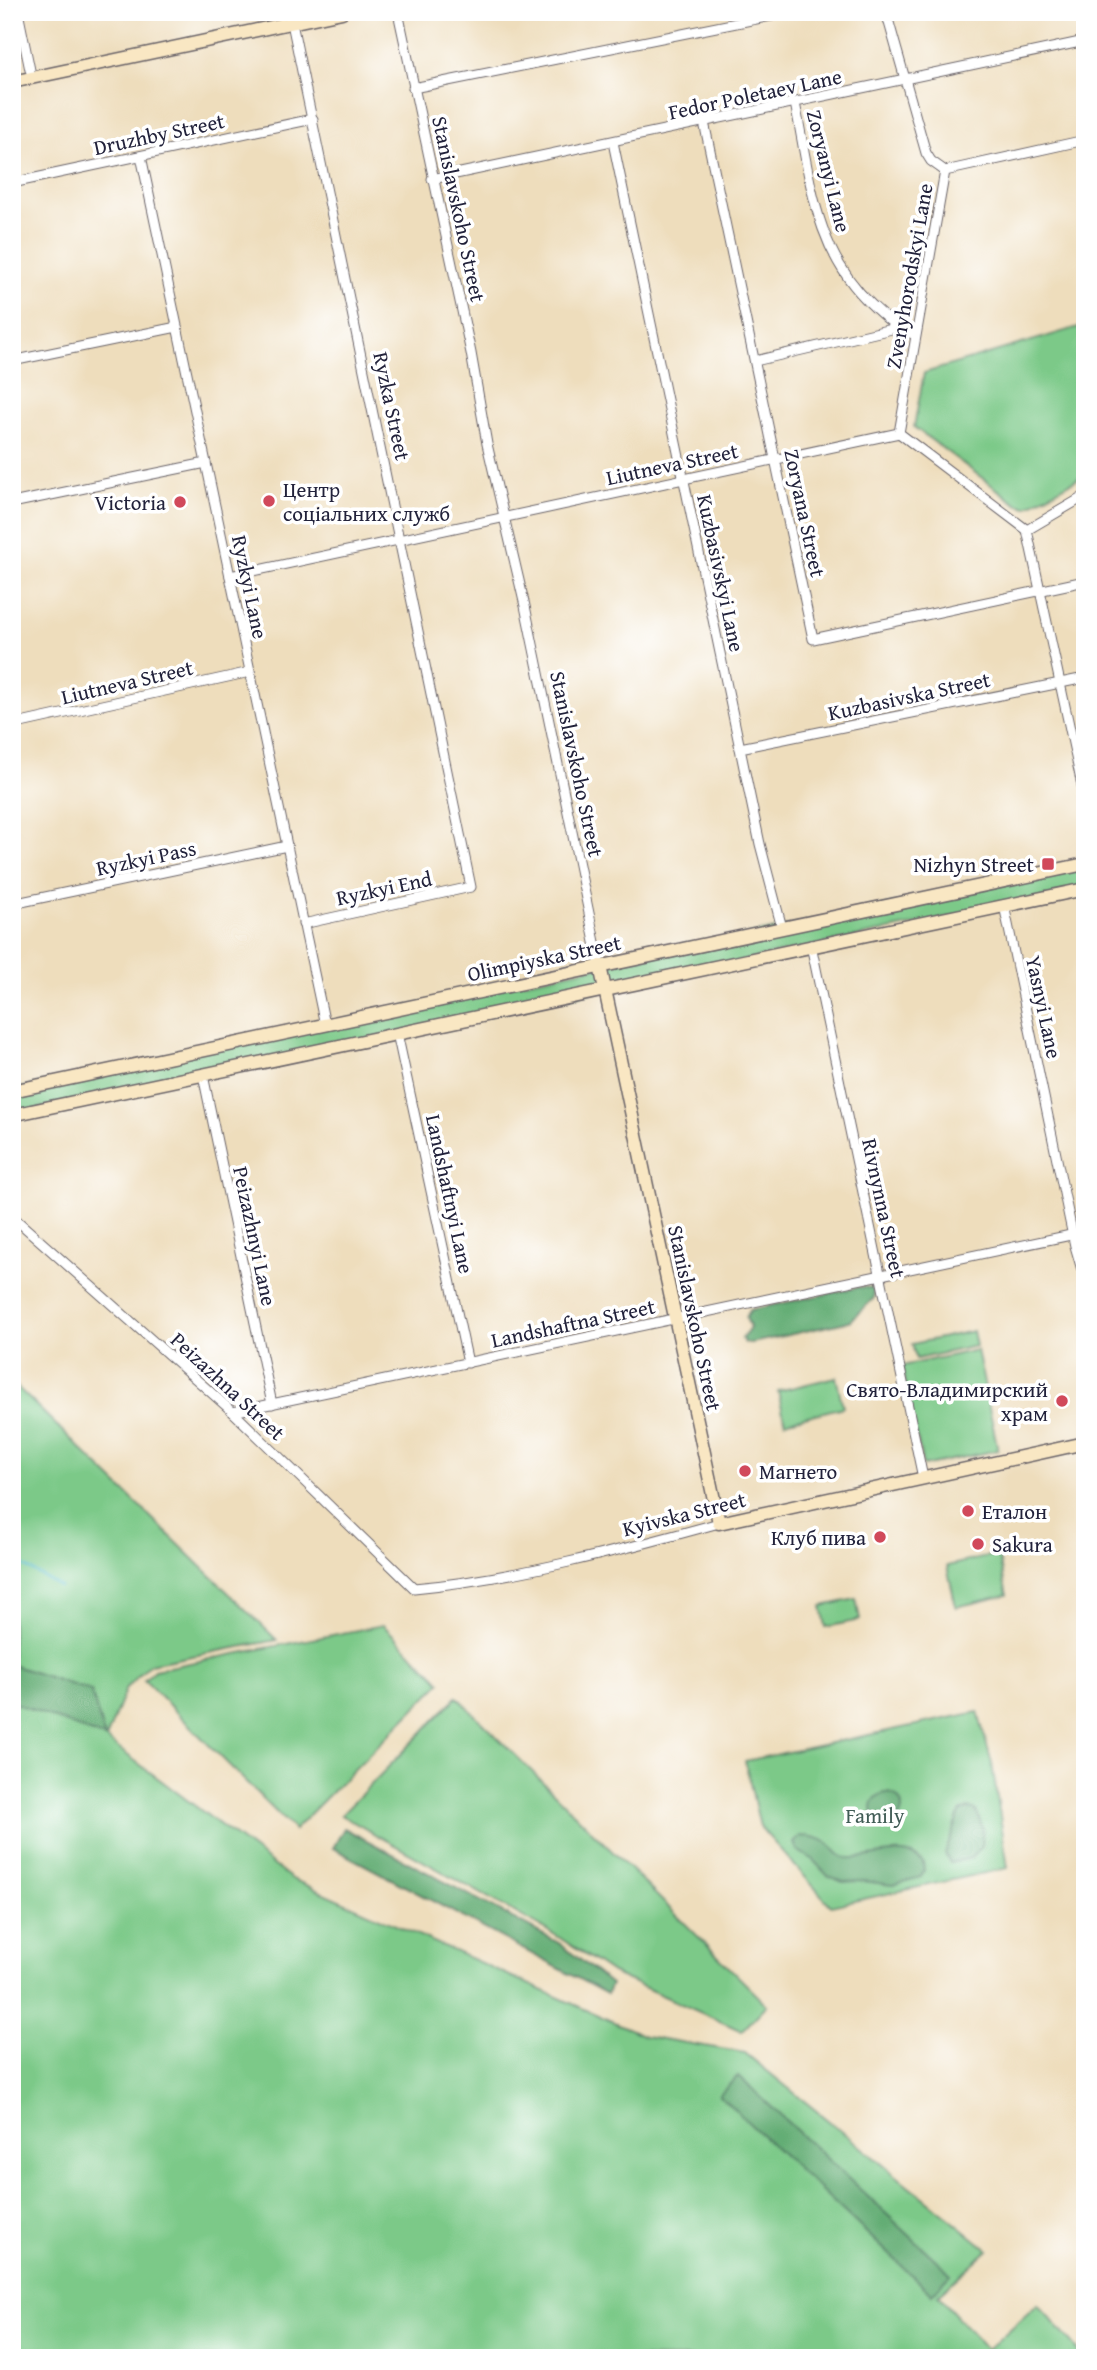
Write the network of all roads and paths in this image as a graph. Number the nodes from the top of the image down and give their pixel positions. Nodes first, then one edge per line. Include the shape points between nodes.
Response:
1 (18, 12) edge
2 (307, 12) edge
3 (342, 12) edge
4 (398, 12) edge
5 (791, 12) edge
6 (886, 12) edge
7 (292, 19) junction
8 (1085, 41) edge
9 (12, 74) edge
10 (31, 74) junction
11 (905, 80) junction
12 (12, 82) edge
13 (413, 88) junction
14 (795, 103) junction
15 (313, 119) junction
16 (705, 122) junction
17 (1085, 140) edge
18 (613, 142) junction
19 (141, 156) junction
20 (945, 171) junction
21 (432, 179) junction
22 (12, 183) edge
23 (177, 327) junction
24 (896, 328) junction
25 (915, 335) junction
26 (755, 361) junction
27 (12, 362) edge
28 (899, 433) junction
29 (776, 460) junction
30 (206, 463) junction
31 (684, 479) junction
32 (1085, 496) edge
33 (12, 503) edge
34 (504, 518) junction
35 (1027, 530) junction
36 (400, 540) junction
37 (230, 576) junction
38 (1085, 581) edge
39 (1040, 591) junction
40 (250, 672) junction
41 (1085, 678) edge
42 (1059, 683) junction
43 (12, 725) edge
44 (740, 748) junction
45 (1085, 799) edge
46 (287, 846) junction
47 (1085, 864) edge
48 (471, 887) joint
49 (1085, 889) edge
50 (12, 904) edge
51 (1004, 905) junction
52 (303, 924) junction
53 (782, 928) junction
54 (811, 945) junction
55 (600, 966) junction
56 (606, 989) junction
57 (326, 1025) junction
58 (397, 1032) junction
59 (203, 1075) junction
60 (12, 1091) edge
61 (12, 1115) edge
62 (12, 1216) edge
63 (1085, 1232) edge
64 (1072, 1234) junction
65 (880, 1274) junction
66 (1085, 1280) edge
67 (675, 1320) junction
68 (468, 1363) junction
69 (272, 1404) junction
70 (233, 1412) junction
71 (1085, 1443) edge
72 (923, 1478) junction
73 (719, 1523) junction
74 (414, 1588) joint

1 - 10 street
2 - 7 main road
3 - 7 main road
4 - 13 street, Stanislavskoho Street
5 - 13 street
6 - 11 street, Zvenyhorodskyi Lane
7 - 10 main road
7 - 15 street, Ryzka Street
8 - 11 street, Fedor Poletaev Lane
9 - 10 main road
10 - 12 main road
11 - 14 street, Fedor Poletaev Lane
11 - 20 street, Zvenyhorodskyi Lane via 928,158
13 - 21 street, Stanislavskoho Street
14 - 16 street, Fedor Poletaev Lane
14 - 24 street, Zoryanyi Lane via 822,230 836,263
15 - 19 street, Druzhby Street
15 - 36 street, Ryzka Street
16 - 18 street, Fedor Poletaev Lane
16 - 26 street, Zoryana Street
17 - 20 street
18 - 21 street, Fedor Poletaev Lane
18 - 31 street, Kuzbasivskyi Lane
19 - 22 street, Druzhby Street
19 - 23 street, Ryzkyi Lane
20 - 25 street, Zvenyhorodskyi Lane
21 - 34 street, Stanislavskoho Street
23 - 27 street
23 - 30 street, Ryzkyi Lane
24 - 25 street, Zoryanyi Lane
24 - 26 street
25 - 28 street, Zvenyhorodskyi Lane
26 - 29 street, Zoryana Street
28 - 29 street, Liutneva Street
28 - 35 street
29 - 31 street, Liutneva Street
29 - 39 street, Zoryana Street via 813,639
30 - 33 street
30 - 37 street, Ryzkyi Lane
31 - 34 street, Liutneva Street
31 - 44 street, Kuzbasivskyi Lane
32 - 35 street
34 - 36 street, Liutneva Street
34 - 55 street, Stanislavskoho Street
35 - 39 street
36 - 37 street, Liutneva Street
36 - 48 street, Ryzka Street
37 - 40 street, Ryzkyi Lane
38 - 39 street, Zoryana Street
39 - 42 street
40 - 43 street, Liutneva Street
40 - 46 street, Ryzkyi Lane
41 - 42 street, Kuzbasivska Street
42 - 44 street, Kuzbasivska Street
42 - 45 street
44 - 53 street, Kuzbasivskyi Lane
46 - 50 street, Ryzkyi Pass
46 - 52 street, Ryzkyi Lane
47 - 53 main road, Olimpiyska Street
48 - 52 street, Ryzkyi End
49 - 51 main road, Olimpiyska Street
51 - 54 main road, Olimpiyska Street
51 - 64 street, Yasnyi Lane
52 - 57 street, Ryzkyi Lane
53 - 55 main road, Olimpiyska Street
54 - 56 main road, Olimpiyska Street
54 - 65 street, Rivnynna Street
55 - 56 main road, Stanislavskoho Street
55 - 57 main road, Olimpiyska Street
56 - 58 main road, Olimpiyska Street
56 - 67 main road, Stanislavskoho Street
57 - 60 main road, Olimpiyska Street
58 - 59 main road, Olimpiyska Street
58 - 68 street, Landshaftnyi Lane
59 - 61 main road, Olimpiyska Street
59 - 69 street, Peizazhnyi Lane
62 - 70 street, Peizazhna Street
63 - 64 street, Landshaftna Street
64 - 65 street, Landshaftna Street
64 - 66 street, Yasnyi Lane
65 - 67 street, Landshaftna Street
65 - 72 street, Rivnynna Street
67 - 68 street, Landshaftna Street
67 - 73 main road, Stanislavskoho Street
68 - 69 street, Landshaftna Street
69 - 70 street, Landshaftna Street
70 - 74 street, Peizazhna Street
71 - 72 main road, Kyivska Street
72 - 73 main road, Kyivska Street
73 - 74 street, Kyivska Street via 507,1574

